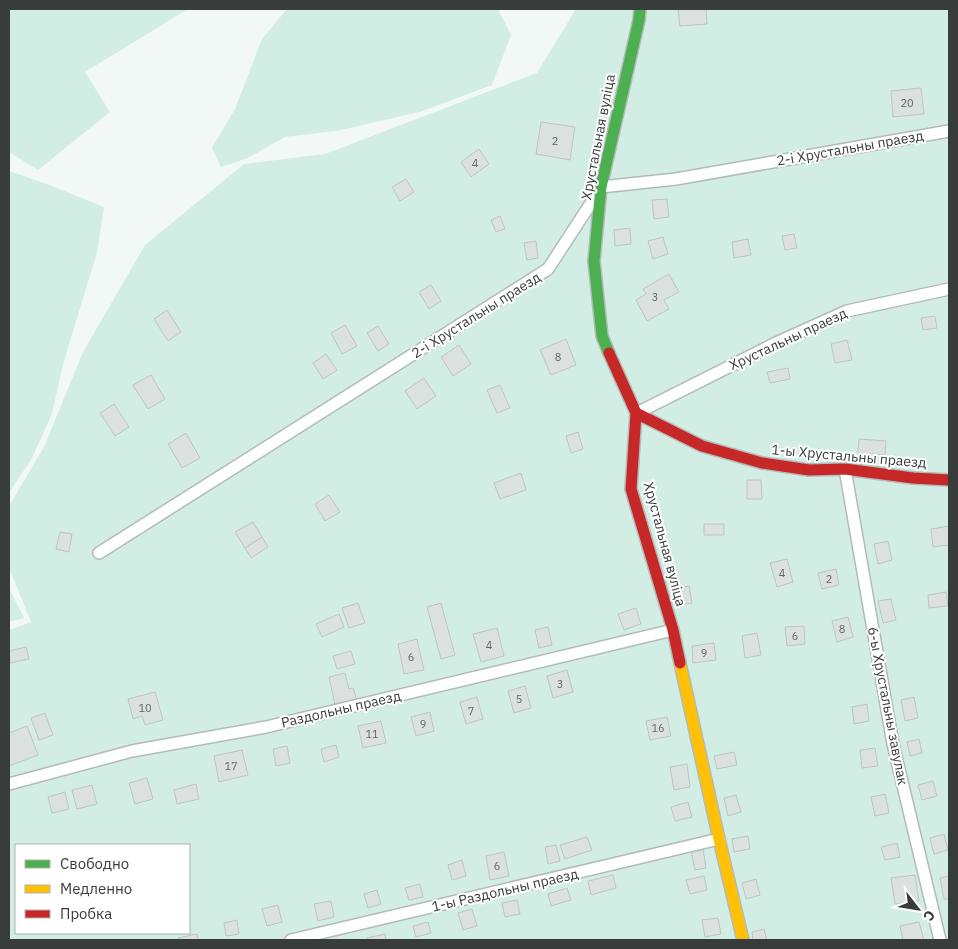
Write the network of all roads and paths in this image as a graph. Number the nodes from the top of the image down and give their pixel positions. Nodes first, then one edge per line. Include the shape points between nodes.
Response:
1 (640, 9) edge
2 (949, 131) edge
3 (601, 187) junction
4 (949, 289) edge
5 (636, 414) junction
6 (844, 469) junction
7 (949, 480) edge
8 (99, 552) dead end
9 (673, 630) junction
10 (9, 784) edge
11 (719, 839) junction
12 (291, 940) edge
13 (743, 940) edge
14 (940, 940) edge

1 - 3 street, Хрустальная вуліца
2 - 3 lane, 2-і Хрустальны праезд via 676,179
3 - 5 street, Хрустальная вуліца via 594,261 602,336
3 - 8 lane, 2-і Хрустальны праезд via 548,270
4 - 5 lane, Хрустальны праезд via 847,311
5 - 6 street, 1-ы Хрустальны праезд via 702,446 762,463 809,470
5 - 9 street, Хрустальная вуліца via 632,489
6 - 7 street, 1-ы Хрустальны праезд
6 - 14 lane, 6-ы Хрустальны завулак via 893,744
9 - 10 lane, Раздольны праезд via 266,727 132,752
9 - 11 street, Хрустальная вуліца
11 - 12 lane, 1-ы Раздольны праезд
11 - 13 street, Хрустальная вуліца

